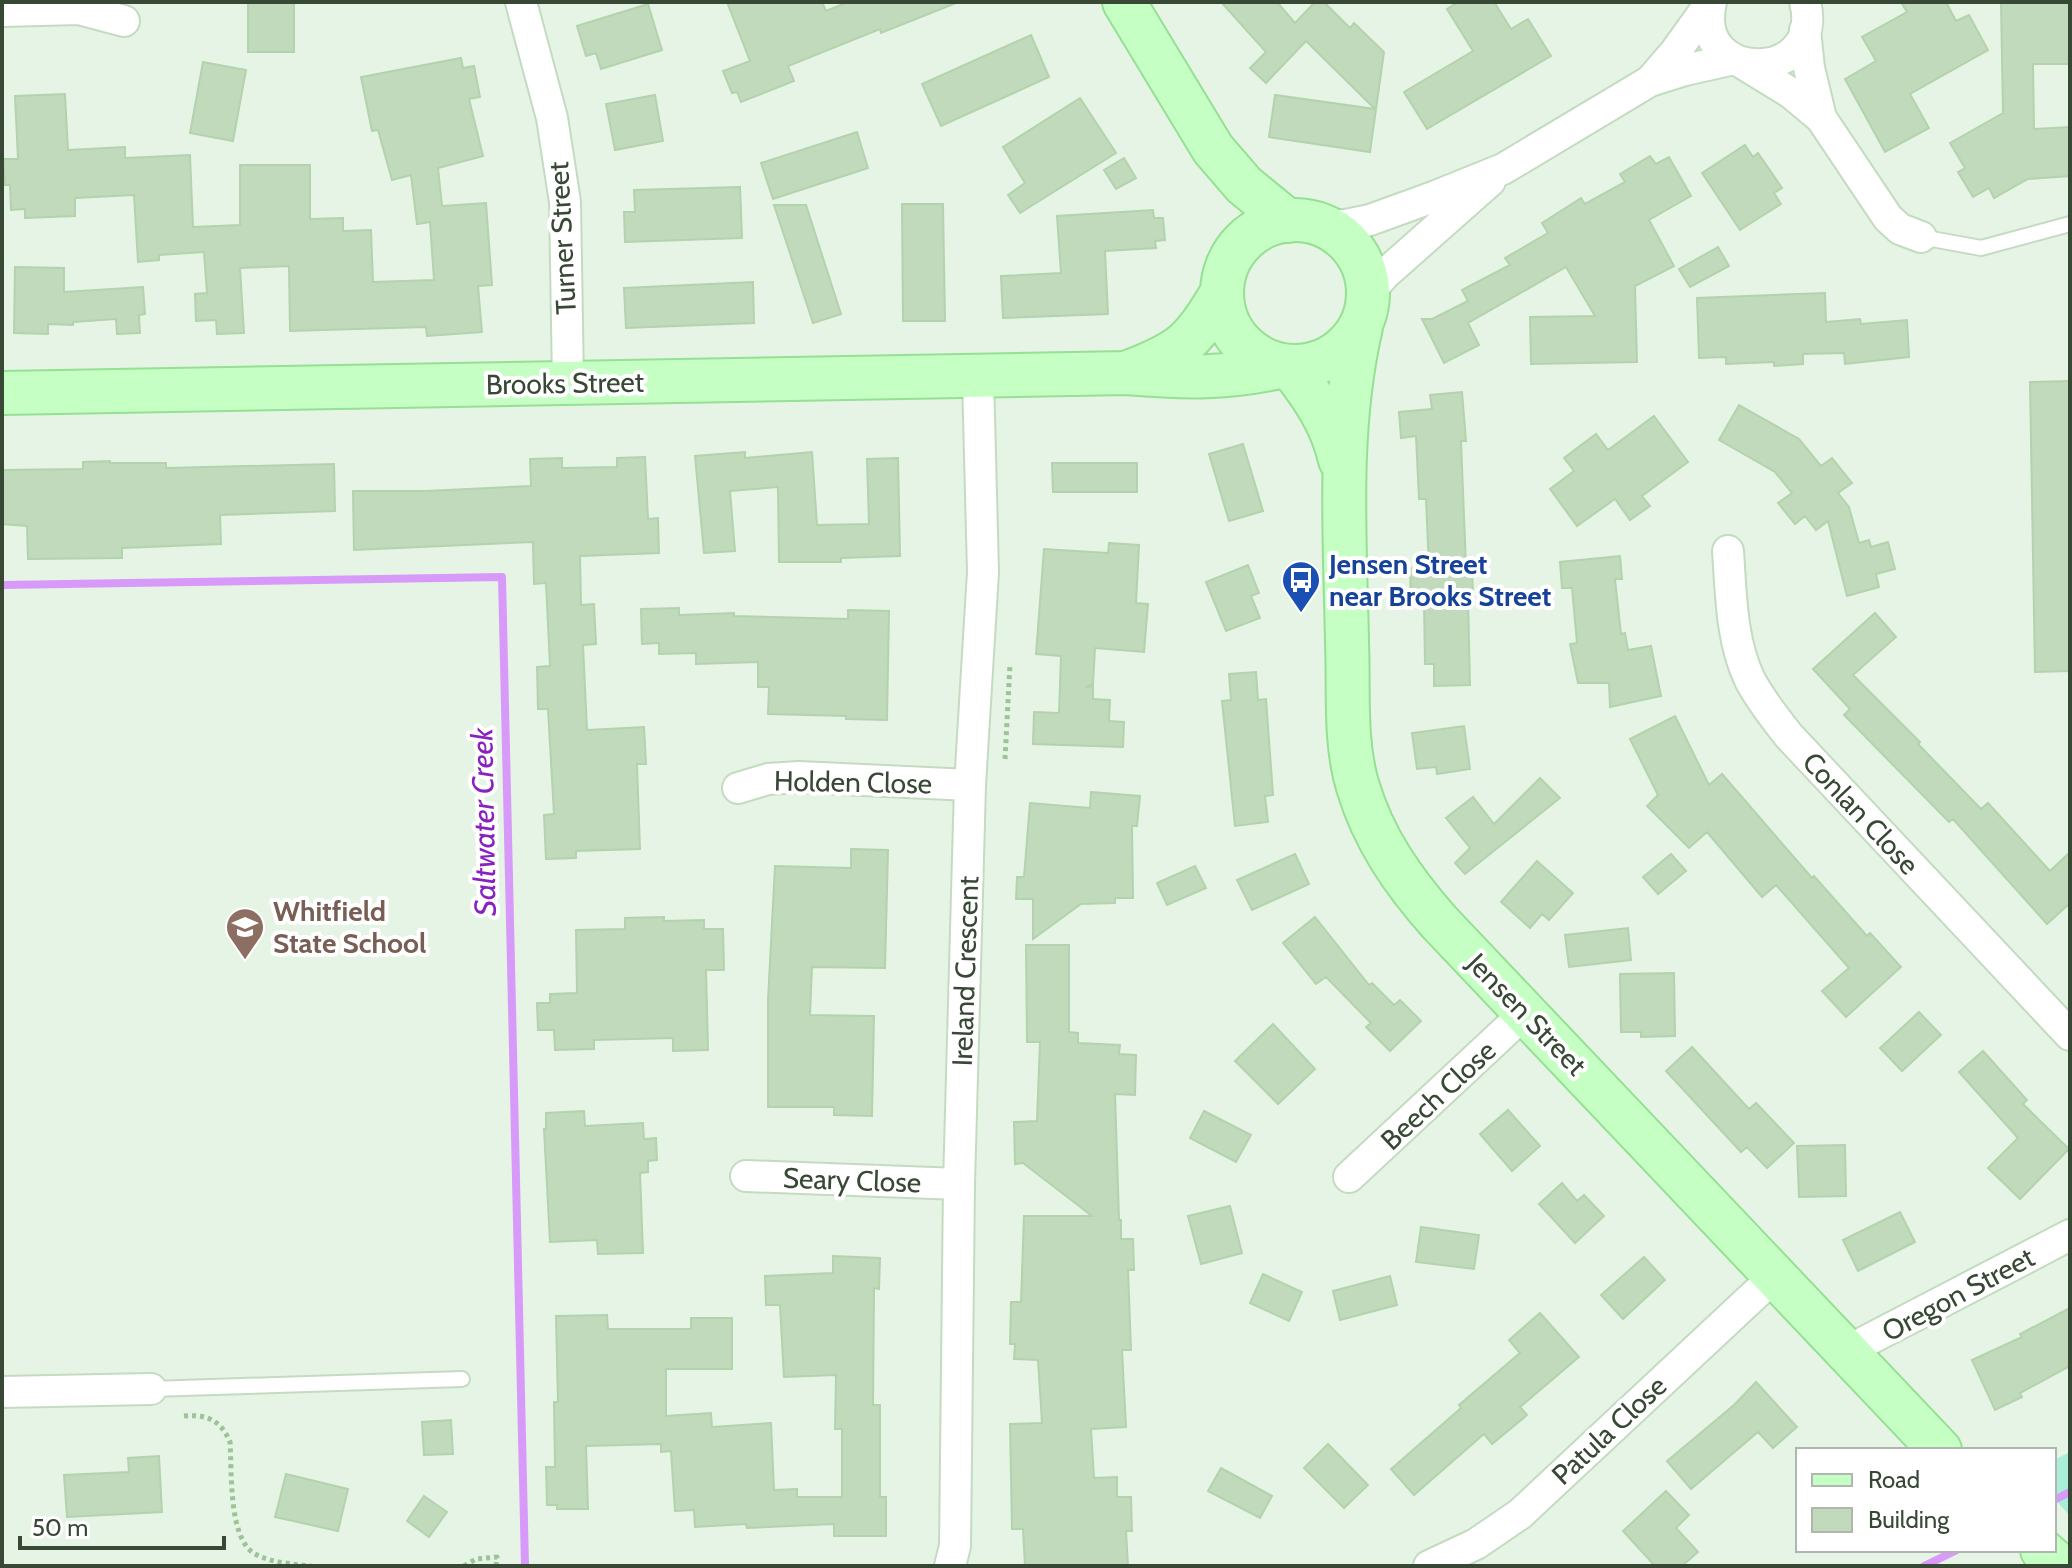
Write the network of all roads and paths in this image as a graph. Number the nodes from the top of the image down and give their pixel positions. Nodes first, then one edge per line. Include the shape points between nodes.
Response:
1 (521, 2) edge
2 (1124, 2) edge
3 (1711, 2) edge
4 (2, 11) edge
5 (1810, 14) edge
6 (124, 21) dead end
7 (1738, 61) junction
8 (1650, 81) junction
9 (1821, 118) junction
10 (1213, 149) junction
11 (1503, 169) junction
12 (1306, 223) junction
13 (2070, 224) edge
14 (1921, 237) joint
15 (1237, 248) junction
16 (1222, 292) junction
17 (1365, 309) junction
18 (1287, 366) junction
19 (1127, 373) junction
20 (978, 377) junction
21 (568, 383) junction
22 (2, 393) edge
23 (1343, 473) junction
24 (1728, 551) dead end
25 (1010, 664) dead end
26 (1005, 759) dead end
27 (970, 785) junction
28 (738, 788) dead end
29 (1526, 1012) junction
30 (2070, 1035) edge
31 (746, 1176) dead end
32 (1349, 1177) dead end
33 (959, 1184) junction
34 (2070, 1235) edge
35 (1776, 1275) junction
36 (1845, 1352) junction
37 (462, 1379) dead end
38 (151, 1389) joint
39 (2, 1392) edge
40 (184, 1416) dead end
41 (1938, 1448) edge
42 (2044, 1552) edge
43 (311, 1566) edge
44 (464, 1566) edge
45 (496, 1566) edge
46 (950, 1566) edge
47 (1429, 1566) edge
48 (2060, 1566) edge

1 - 21 street, Turner Street via 552,118 565,202
2 - 10 street
3 - 7 street via 1712,35
3 - 8 street
4 - 6 street via 79,9
5 - 7 street via 1799,45 1781,60 1758,66
5 - 9 street via 1809,68
7 - 8 street
7 - 9 street
8 - 11 street
9 - 14 street via 1888,218
10 - 12 street via 1244,185
10 - 15 street
11 - 12 street via 1370,220
11 - 17 street via 1385,274
12 - 15 street via 1265,227
12 - 17 street via 1344,238 1360,257 1368,280
13 - 14 lane via 1981,248
15 - 16 street
16 - 18 street via 1229,325 1243,345 1261,359
16 - 19 street, Brooks Street via 1191,339 1165,358
17 - 18 street via 1337,354 1315,364
17 - 23 street, Jensen Street via 1352,366
18 - 19 street, Brooks Street via 1188,379
18 - 23 street, Jensen Street via 1335,437
19 - 20 street, Brooks Street
20 - 21 street, Brooks Street
20 - 27 street, Ireland Crescent via 983,572
21 - 22 street, Brooks Street
23 - 29 street, Jensen Street via 1350,736 1364,806 1382,846 1416,895
24 - 30 street, Conlan Close via 1738,644 1763,704
25 - 26 path
27 - 28 street, Holden Close via 799,777
27 - 33 street, Ireland Crescent
29 - 32 street, Beech Close
29 - 35 street, Jensen Street
31 - 33 street, Seary Close
33 - 46 street, Ireland Crescent via 955,1546
34 - 36 street, Oregon Street
35 - 36 street, Jensen Street
35 - 47 street, Patula Close via 1520,1514 1476,1544
36 - 41 street, Jensen Street
37 - 38 lane
38 - 39 street
40 - 43 path via 208,1417 226,1432 236,1525 244,1545 273,1561
42 - 48 street
44 - 45 path via 497,1557

